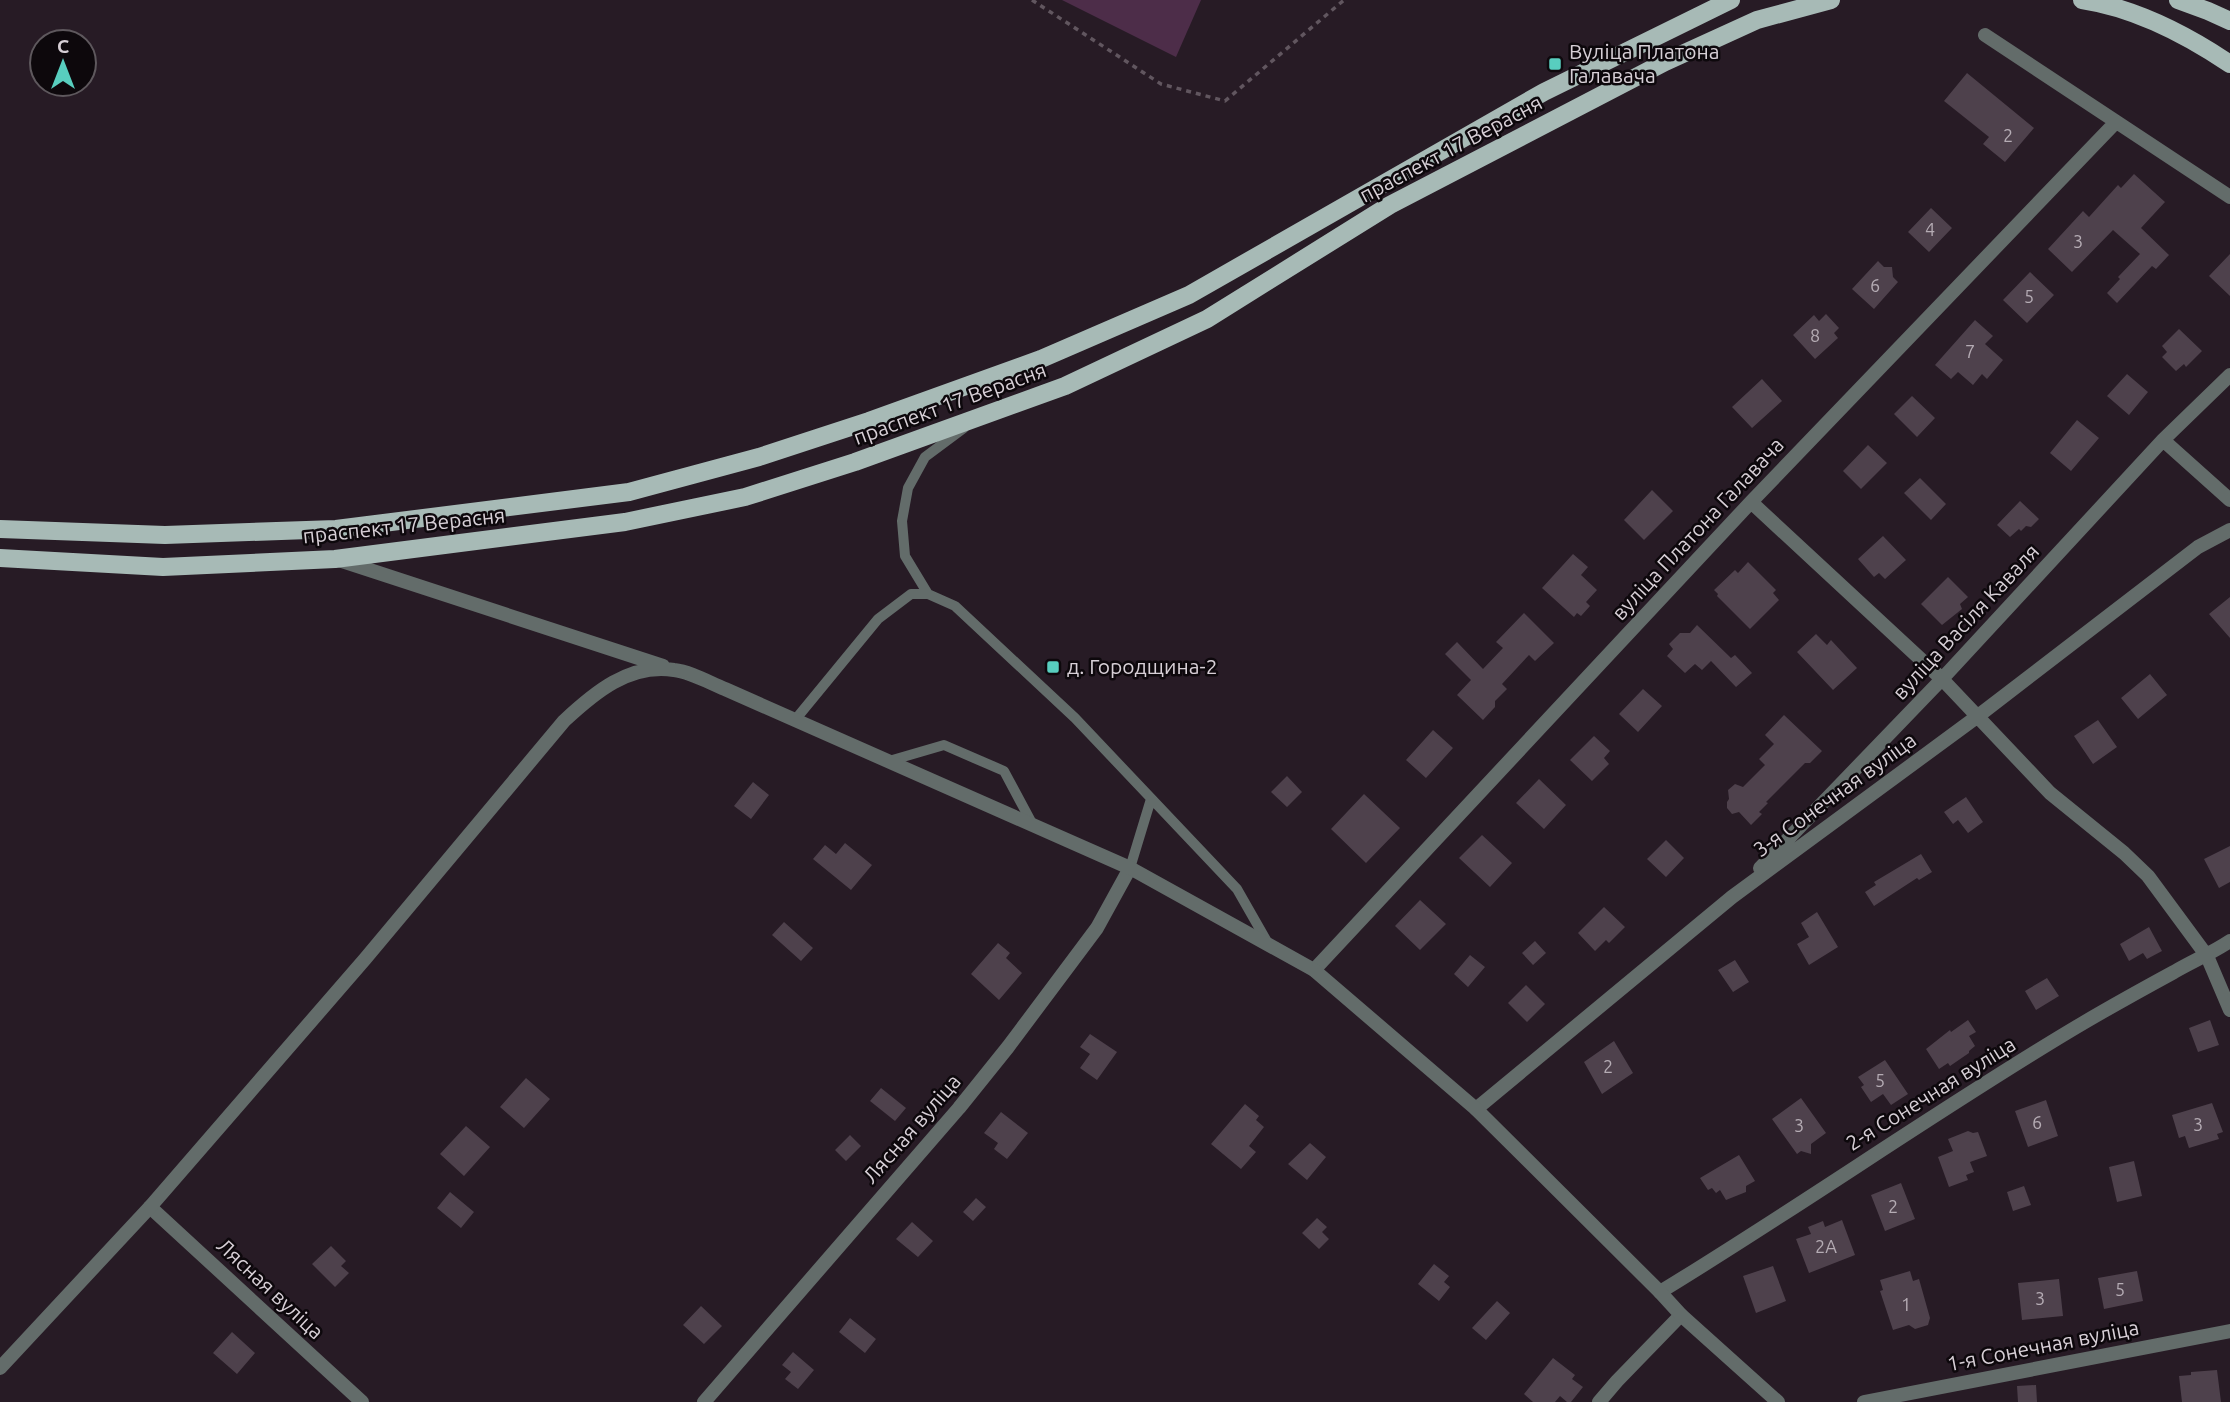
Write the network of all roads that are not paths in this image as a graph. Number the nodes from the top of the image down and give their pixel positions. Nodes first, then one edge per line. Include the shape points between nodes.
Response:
1 (1731, 0) edge
2 (1831, 0) edge
3 (2082, 0) edge
4 (2178, 0) edge
5 (2230, 21) edge
6 (1985, 35) dead end
7 (2230, 64) edge
8 (2116, 122) junction
9 (2230, 197) edge
10 (2230, 375) edge
11 (977, 418) junction
12 (2163, 440) junction
13 (2230, 500) edge
14 (1751, 502) junction
15 (0, 529) edge
16 (2230, 530) edge
17 (0, 558) edge
18 (335, 559) junction
19 (928, 594) junction
20 (673, 669) junction
21 (1942, 679) junction
22 (1978, 716) junction
23 (795, 720) junction
24 (889, 761) junction
25 (1151, 799) junction
26 (1033, 825) junction
27 (1130, 868) junction
28 (1732, 897) junction
29 (2230, 941) edge
30 (1269, 945) junction
31 (2207, 956) junction
32 (1314, 970) junction
33 (2230, 1010) edge
34 (1476, 1109) junction
35 (150, 1207) junction
36 (1660, 1292) junction
37 (1681, 1315) junction
38 (2230, 1331) edge
39 (0, 1368) edge
40 (362, 1402) edge
41 (704, 1402) edge
42 (1600, 1402) edge
43 (1777, 1402) edge
44 (1864, 1402) edge

1 - 15 main road, праспект 17 Верасня via 1544,92 1189,295 1041,359 759,457 629,492 336,529 164,536
2 - 11 main road, праспект 17 Верасня via 1757,20 1665,62 1390,205 1207,319 1065,386
3 - 7 main road via 2106,4 2194,40
4 - 5 main road
6 - 8 street
8 - 9 street
8 - 14 street, вуліца Платона Галавача
10 - 12 street, вуліца Васіля Каваля
11 - 18 main road, праспект 17 Верасня via 745,496 625,522
11 - 19 lane via 925,457 908,488 902,521 905,556
12 - 13 street
12 - 21 street, вуліца Васіля Каваля
14 - 21 street
14 - 32 street, вуліца Платона Галавача
16 - 22 street, 3-я Сонечная вуліца via 2198,547
17 - 18 main road, праспект 17 Верасня via 163,567
18 - 20 street
19 - 23 lane via 911,594 878,619
19 - 25 lane via 955,606 1075,718
20 - 23 street
20 - 35 street via 617,679 564,721
21 - 22 street
21 - 28 street, вуліца Васіля Каваля
22 - 28 street, 3-я Сонечная вуліца
22 - 31 street via 2062,804 2148,876
23 - 24 street
24 - 26 street
24 - 26 lane via 944,745 980,760 1004,771
25 - 27 lane
25 - 30 lane via 1237,889
26 - 27 street
27 - 30 street
27 - 41 street, Лясная вуліца via 1097,928 1008,1048
28 - 34 street, 3-я Сонечная вуліца
29 - 31 street, 2-я Сонечная вуліца
30 - 32 street
31 - 33 street
31 - 36 street, 2-я Сонечная вуліца via 2068,1032
32 - 34 street
34 - 36 street
35 - 39 street
35 - 40 street, Лясная вуліца
36 - 37 street
37 - 42 street
37 - 43 street
38 - 44 street, 1-я Сонечная вуліца

